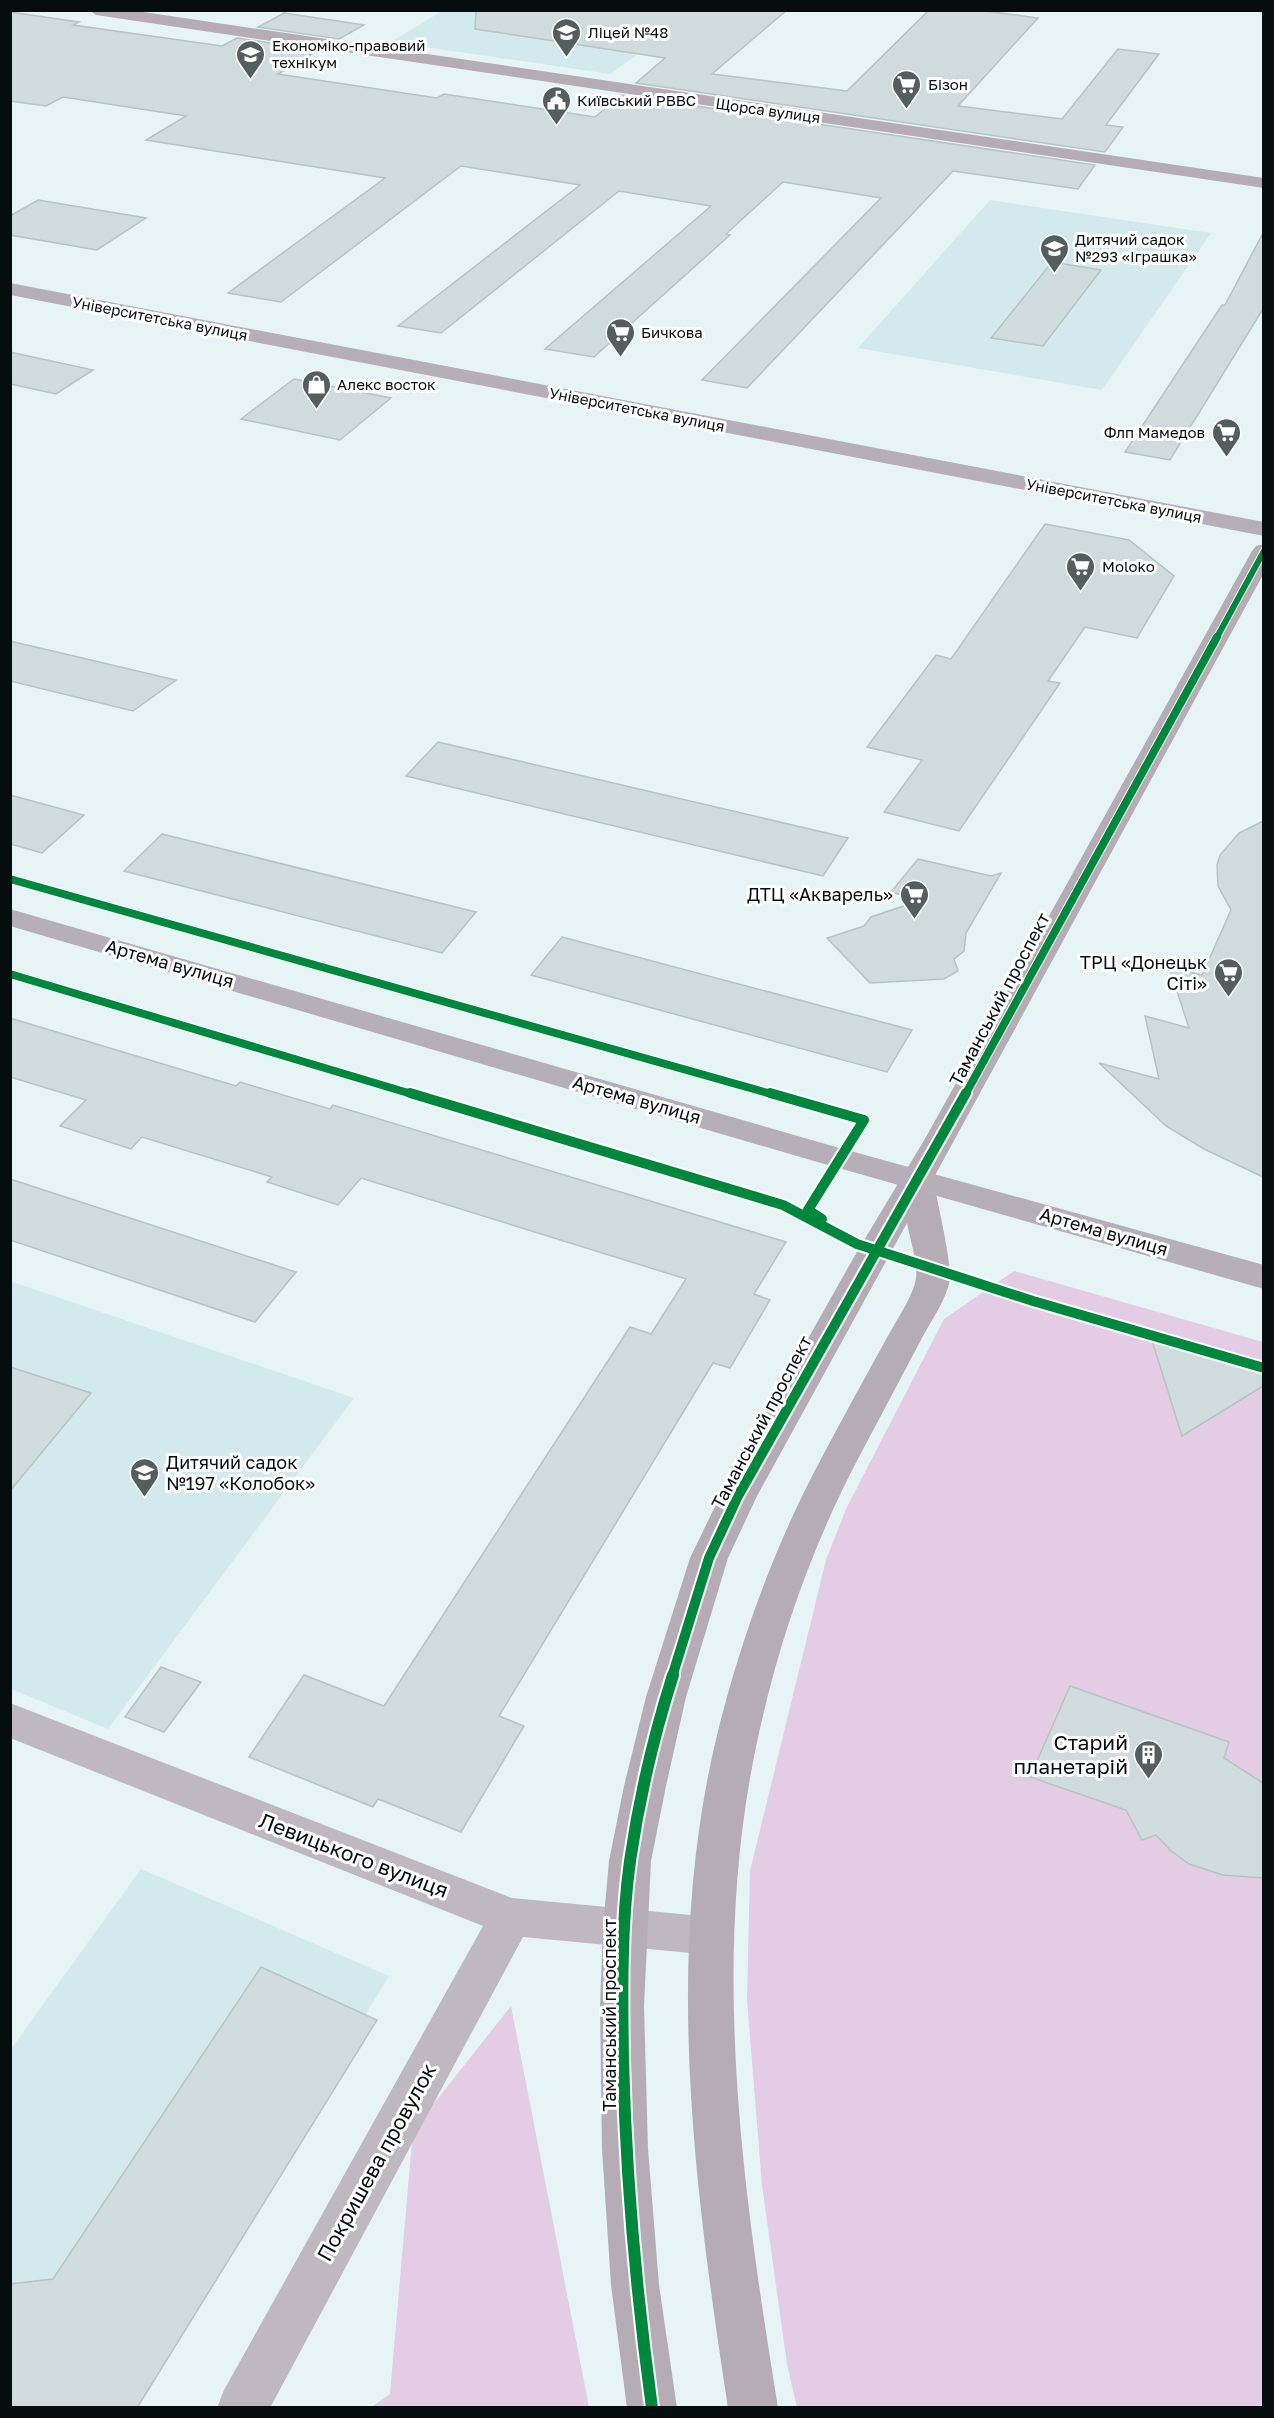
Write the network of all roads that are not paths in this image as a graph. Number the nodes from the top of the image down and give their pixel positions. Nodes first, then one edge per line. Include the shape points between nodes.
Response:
1 (96, 10) edge
2 (1263, 183) edge
3 (10, 289) edge
4 (1263, 529) edge
5 (1263, 551) edge
6 (10, 917) edge
7 (917, 1179) junction
8 (1263, 1277) edge
9 (10, 1720) edge
10 (511, 1917) junction
11 (625, 1928) junction
12 (711, 1936) junction
13 (242, 2408) edge
14 (652, 2408) edge
15 (753, 2408) edge

1 - 2 street, Щорса вулиця
3 - 4 main road, Університетська вулиця
5 - 7 street, Таманський проспект
6 - 7 main road, Артема вулиця
7 - 8 main road, Артема вулиця
7 - 11 street, Таманський проспект via 738,1496 709,1558 666,1697 648,1775 630,1861
7 - 12 street via 933,1279 789,1564 738,1734 722,1817
9 - 10 street, Левицького вулиця
10 - 11 street, Левицького вулиця
10 - 13 street, Покришева провулок
11 - 12 street, Левицького вулиця
11 - 14 street, Таманський проспект via 622,2006 626,2149 635,2285
12 - 15 street via 712,2080 728,2242

